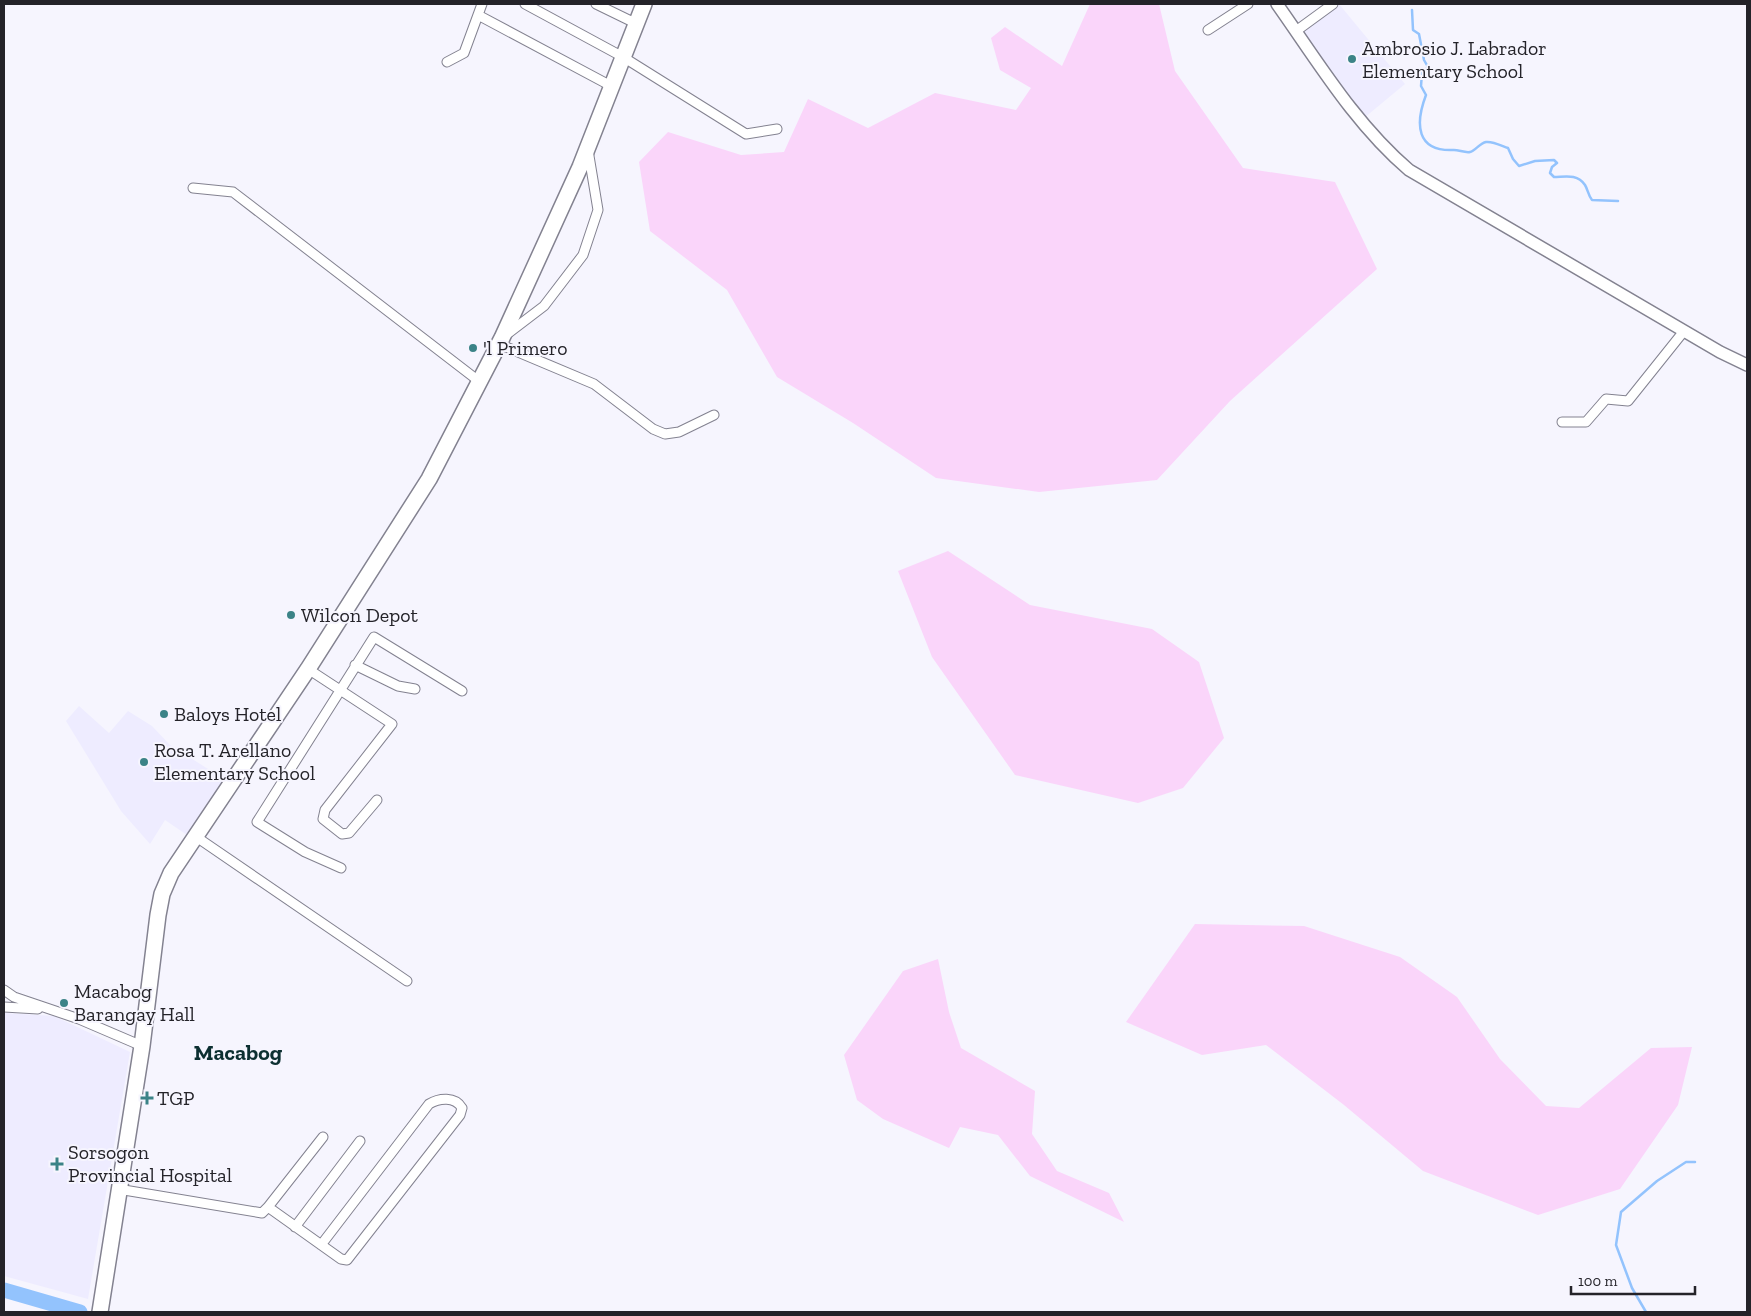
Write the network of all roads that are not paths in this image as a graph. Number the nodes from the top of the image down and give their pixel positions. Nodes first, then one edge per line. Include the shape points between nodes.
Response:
1 (481, 4) edge
2 (525, 4) edge
3 (596, 4) edge
4 (644, 4) edge
5 (1248, 4) edge
6 (1277, 4) edge
7 (1333, 4) edge
8 (478, 15) junction
9 (635, 24) junction
10 (1208, 30) dead end
11 (1296, 31) junction
12 (623, 57) junction
13 (446, 62) dead end
14 (613, 87) junction
15 (777, 128) dead end
16 (588, 150) junction
17 (192, 188) dead end
18 (1684, 331) junction
19 (501, 341) junction
20 (1747, 365) edge
21 (480, 382) junction
22 (714, 415) dead end
23 (1562, 422) dead end
24 (355, 665) junction
25 (308, 669) junction
26 (339, 689) junction
27 (415, 689) dead end
28 (462, 691) dead end
29 (377, 800) dead end
30 (195, 836) junction
31 (341, 868) dead end
32 (407, 981) dead end
33 (4, 990) edge
34 (4, 1008) edge
35 (50, 1009) junction
36 (142, 1046) junction
37 (323, 1137) dead end
38 (360, 1141) dead end
39 (118, 1189) junction
40 (268, 1207) junction
41 (295, 1226) junction
42 (321, 1245) junction
43 (100, 1312) edge

1 - 8 street
2 - 12 street
3 - 9 street
4 - 9 highway
5 - 10 street
6 - 11 street
7 - 11 street
8 - 13 street via 464,53
8 - 14 street
9 - 12 highway
11 - 18 street via 1352,112 1385,150 1410,170
12 - 14 highway
12 - 15 street via 746,134
14 - 16 highway
16 - 19 highway
16 - 19 street via 598,210 583,255 544,306
17 - 21 street via 234,192
18 - 20 street
18 - 23 street via 1628,401 1606,399 1586,422
19 - 21 highway
19 - 22 street via 594,384 653,429 665,434 679,432
21 - 25 highway via 429,480
24 - 26 street
24 - 27 street via 398,686
24 - 28 street via 374,637
25 - 26 street
25 - 30 highway
26 - 29 street via 392,724 325,810 323,819 342,834 349,833
26 - 31 street via 257,822 305,852
30 - 32 street
30 - 36 highway via 170,873 162,894
33 - 35 street via 14,997
34 - 35 street
35 - 36 street
36 - 39 highway
37 - 40 street
38 - 41 street
39 - 40 street via 262,1213
39 - 43 highway
40 - 41 street
41 - 42 street
42 - 42 street via 429,1104 445,1098 459,1103 462,1108 460,1115 352,1256 347,1260 341,1259

